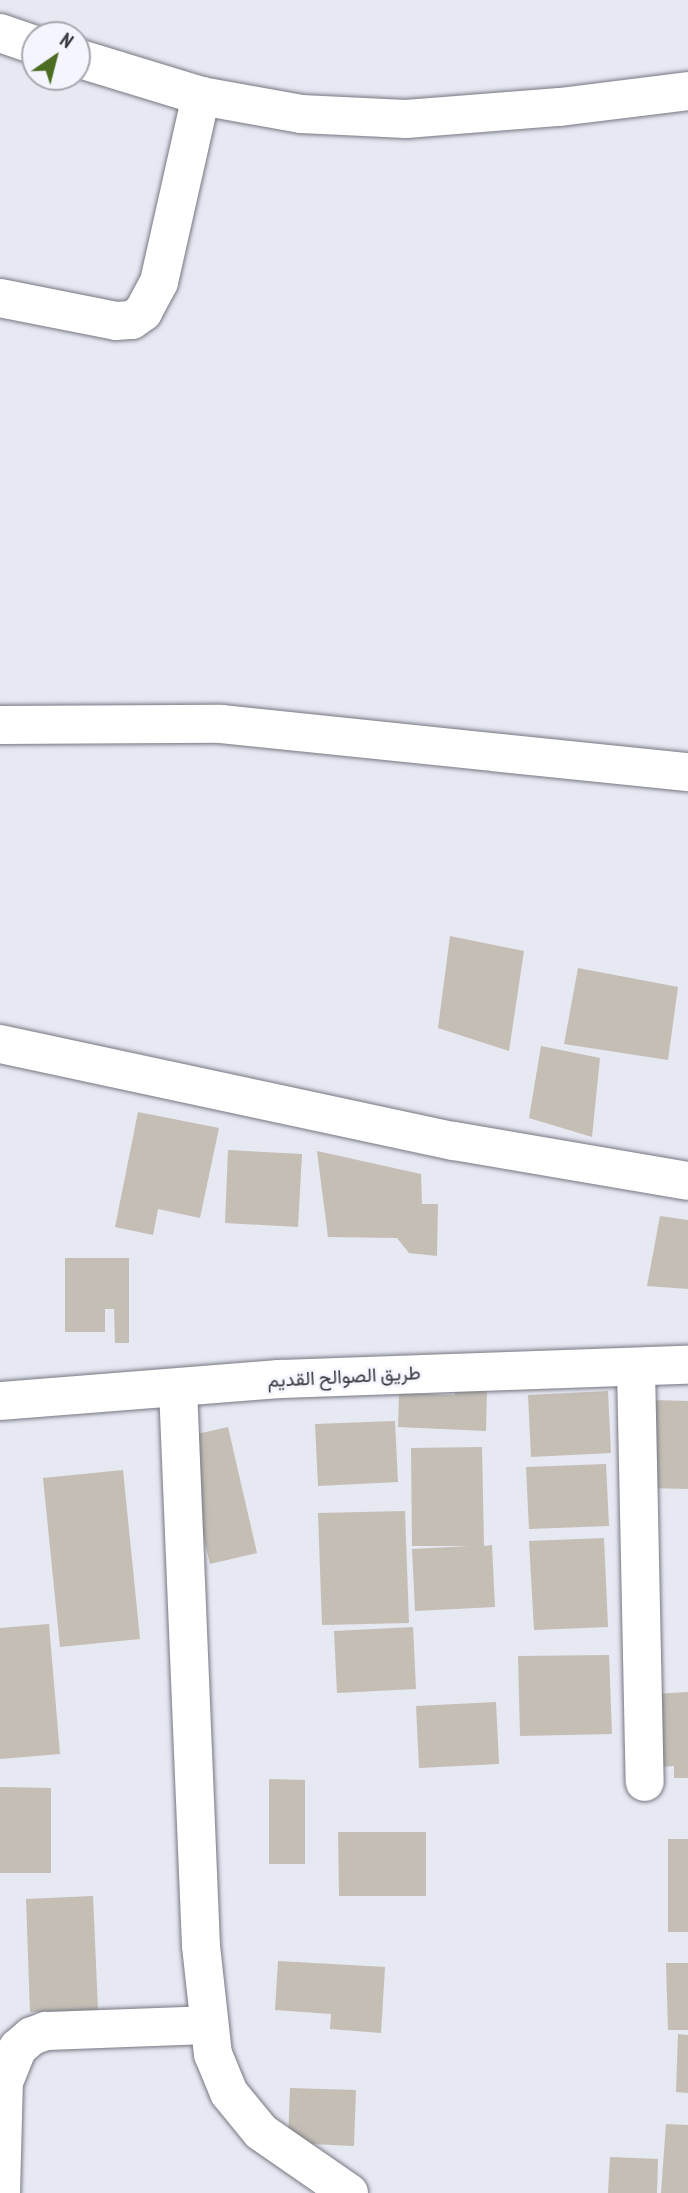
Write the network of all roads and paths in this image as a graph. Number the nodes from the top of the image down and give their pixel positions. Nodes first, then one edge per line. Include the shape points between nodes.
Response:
1 (0, 33) edge
2 (21, 40) edge
3 (91, 62) edge
4 (688, 91) edge
5 (201, 96) junction
6 (0, 298) edge
7 (0, 725) edge
8 (688, 772) edge
9 (0, 1044) edge
10 (688, 1181) edge
11 (688, 1365) edge
12 (636, 1368) junction
13 (178, 1388) junction
14 (0, 1401) edge
15 (645, 1782) dead end
16 (208, 2025) junction
17 (1, 2193) edge
18 (349, 2193) edge

1 - 2 street
3 - 5 street
4 - 5 street via 406,119 301,114
5 - 6 street via 159,282 143,312 132,320 116,321
7 - 8 street via 221,724
9 - 10 street via 454,1141
11 - 12 street, طريق الصوالح القديم
12 - 13 street, طريق الصوالح القديم via 386,1374
12 - 15 street
13 - 14 street, طريق الصوالح القديم
13 - 16 street
16 - 17 street via 46,2031 32,2036 14,2054 4,2082
16 - 18 street via 213,2054 229,2093 261,2132

